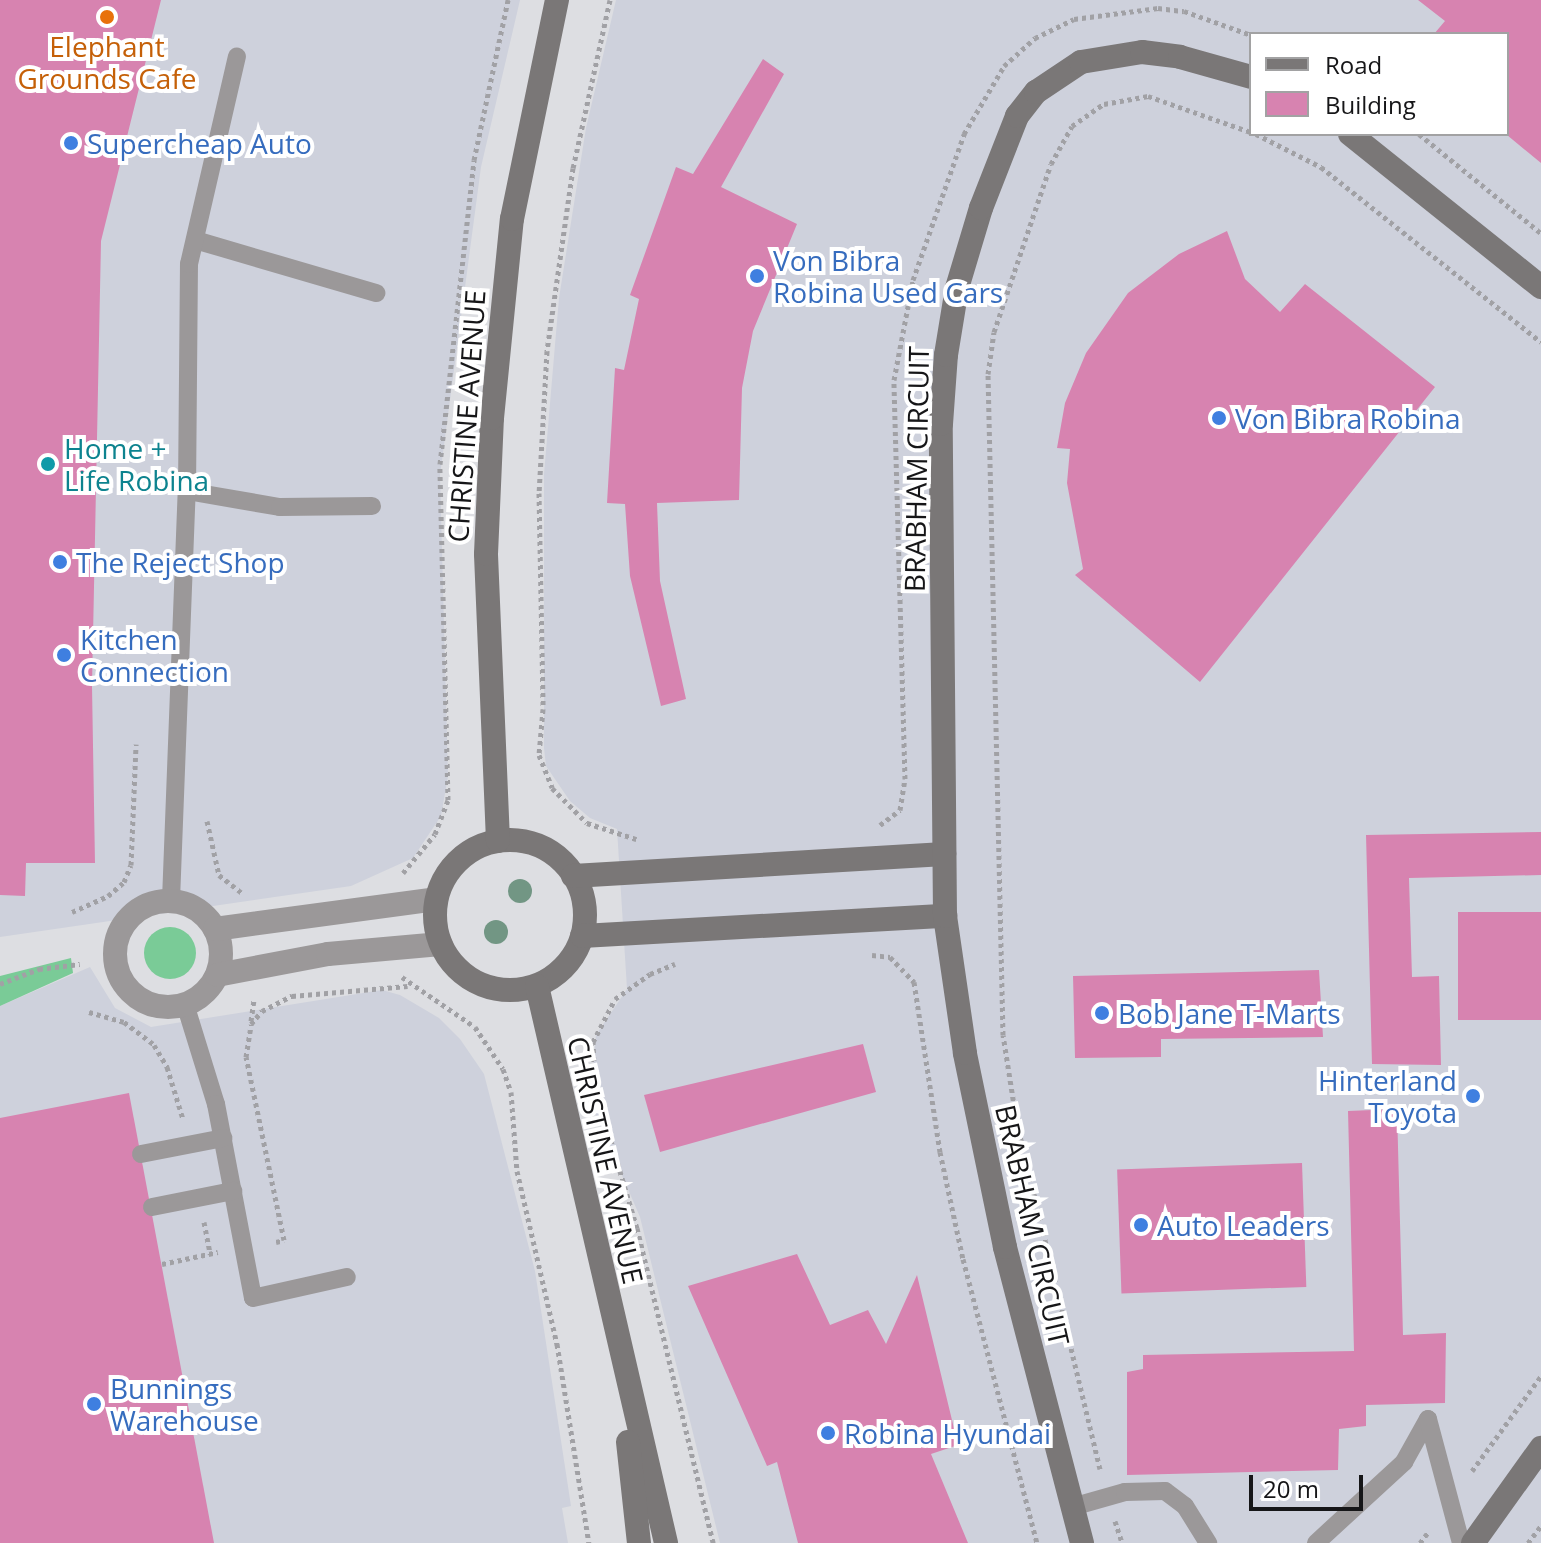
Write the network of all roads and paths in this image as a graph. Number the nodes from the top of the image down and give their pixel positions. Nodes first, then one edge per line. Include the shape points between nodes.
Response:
1 (557, 0) edge
2 (610, 0) edge
3 (237, 56) dead end
4 (1249, 76) edge
5 (1249, 131) edge
6 (1260, 136) edge
7 (1352, 136) edge
8 (1421, 136) edge
9 (1541, 233) edge
10 (195, 240) junction
11 (1541, 287) edge
12 (376, 293) dead end
13 (1541, 342) edge
14 (187, 491) junction
15 (372, 506) dead end
16 (136, 744) dead end
17 (207, 821) dead end
18 (498, 841) junction
19 (645, 841) dead end
20 (944, 854) junction
21 (128, 871) junction
22 (142, 872) dead end
23 (211, 874) dead end
24 (219, 875) junction
25 (401, 876) dead end
26 (573, 876) junction
27 (389, 880) dead end
28 (255, 894) dead end
29 (436, 899) junction
30 (171, 900) junction
31 (72, 912) dead end
32 (945, 916) junction
33 (215, 929) junction
34 (681, 930) junction
35 (582, 936) junction
36 (441, 944) junction
37 (863, 955) dead end
38 (80, 964) dead end
39 (217, 975) junction
40 (0, 984) edge
41 (409, 986) dead end
42 (537, 986) junction
43 (254, 998) dead end
44 (185, 1004) junction
45 (89, 1012) dead end
46 (251, 1024) junction
47 (183, 1120) dead end
48 (223, 1138) junction
49 (141, 1154) dead end
50 (233, 1191) junction
51 (152, 1207) dead end
52 (203, 1217) dead end
53 (276, 1242) dead end
54 (219, 1252) dead end
55 (210, 1254) junction
56 (162, 1264) dead end
57 (347, 1277) dead end
58 (618, 1348) junction
59 (1541, 1376) edge
60 (1541, 1448) edge
61 (1108, 1497) junction
62 (1450, 1501) junction
63 (1072, 1507) junction
64 (1541, 1526) edge
65 (639, 1543) edge
66 (666, 1543) edge
67 (713, 1543) edge
68 (1037, 1543) edge
69 (1082, 1543) edge
70 (1122, 1543) edge
71 (1208, 1543) edge
72 (1316, 1543) edge
73 (1420, 1543) edge
74 (1461, 1543) edge
75 (1473, 1543) edge
76 (1528, 1543) edge

1 - 18 street, CHRISTINE AVENUE via 512,219 492,418 486,554
2 - 19 path via 575,154 547,351 539,493 539,755 552,788 587,823
3 - 10 lane
4 - 20 street, BRABHAM CIRCUIT via 1180,57 1105,56 1056,77 1017,116 957,288 946,355 941,424
5 - 61 path via 1148,96 1104,104 1072,126 1046,178 994,332 988,374 1003,1035 1064,1328
6 - 13 path via 1321,167
7 - 11 street
8 - 9 path
10 - 12 lane
10 - 14 lane via 189,264
14 - 15 lane via 280,507
14 - 30 lane
16 - 21 path via 136,836
17 - 24 path
18 - 26 street via 536,845 558,858
18 - 29 street via 458,861
20 - 26 street
20 - 32 street, BRABHAM CIRCUIT
21 - 22 path
21 - 31 path via 108,896
23 - 24 path
24 - 28 path via 239,892
25 - 27 path
26 - 35 street via 584,905
29 - 33 street
29 - 36 street
30 - 33 street via 204,914
30 - 44 street via 154,902 125,922 115,957 118,973 138,998 153,1005
32 - 34 street
32 - 63 street, BRABHAM CIRCUIT via 965,1053 1005,1247
33 - 39 street via 221,945
34 - 35 street
34 - 67 path via 683,962 650,974 615,999 593,1042 592,1058
35 - 42 street via 565,966
36 - 39 street via 328,954
36 - 42 street via 457,968 480,984 508,991
37 - 68 path via 890,957 914,982 960,1244
38 - 40 path via 39,969
39 - 44 street via 210,988
41 - 46 path via 292,996 262,1011
42 - 58 street, CHRISTINE AVENUE
43 - 46 path
44 - 48 lane
45 - 47 path via 124,1022 154,1045 172,1079
46 - 53 path via 246,1057 284,1240
48 - 49 lane
48 - 50 lane
50 - 51 lane
50 - 57 lane via 253,1298
52 - 55 path
54 - 55 path
55 - 56 path
58 - 65 street, CHRISTINE AVENUE
58 - 66 street, CHRISTINE AVENUE
59 - 62 path
60 - 75 street
61 - 63 lane
61 - 70 path
61 - 71 lane via 1145,1489 1165,1491 1185,1506
62 - 72 lane via 1428,1419 1404,1462
62 - 73 path
62 - 74 lane
63 - 69 street, BRABHAM CIRCUIT
64 - 76 path

